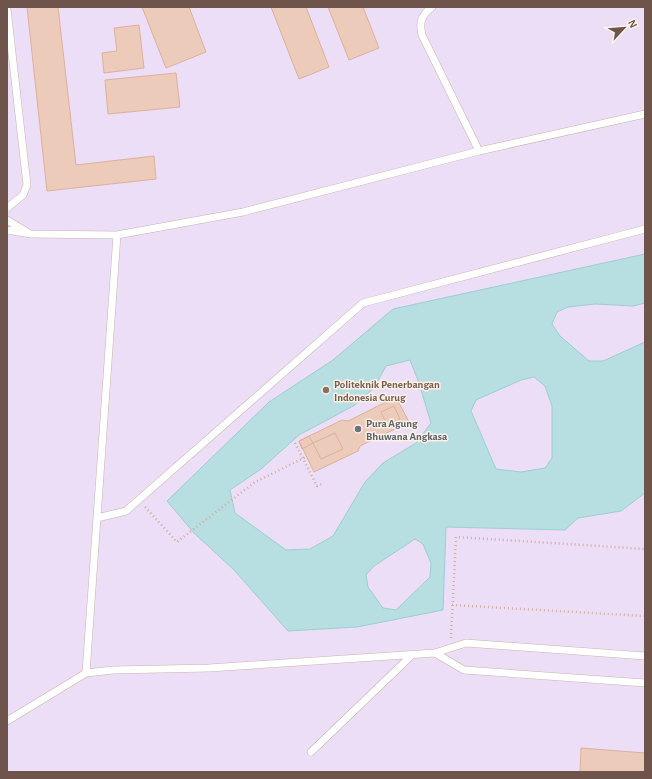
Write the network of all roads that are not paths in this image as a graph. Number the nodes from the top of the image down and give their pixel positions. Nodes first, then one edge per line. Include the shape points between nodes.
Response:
1 (432, 7) edge
2 (7, 9) edge
3 (645, 114) edge
4 (479, 151) junction
5 (7, 208) edge
6 (7, 220) edge
7 (645, 229) edge
8 (7, 230) edge
9 (31, 234) junction
10 (117, 234) junction
11 (97, 518) junction
12 (435, 653) junction
13 (412, 655) junction
14 (645, 656) edge
15 (86, 673) junction
16 (645, 683) edge
17 (7, 721) edge
18 (311, 752) dead end

1 - 4 lane via 425,13 420,24 422,35
2 - 5 lane via 27,185 23,195
3 - 4 lane
4 - 10 lane via 243,212
6 - 9 lane
7 - 11 lane via 363,303 126,511
8 - 9 lane
9 - 10 lane
10 - 11 lane
11 - 15 lane
12 - 13 lane
12 - 14 lane via 466,643
12 - 16 lane via 464,670
13 - 15 lane
13 - 18 lane
15 - 17 lane

